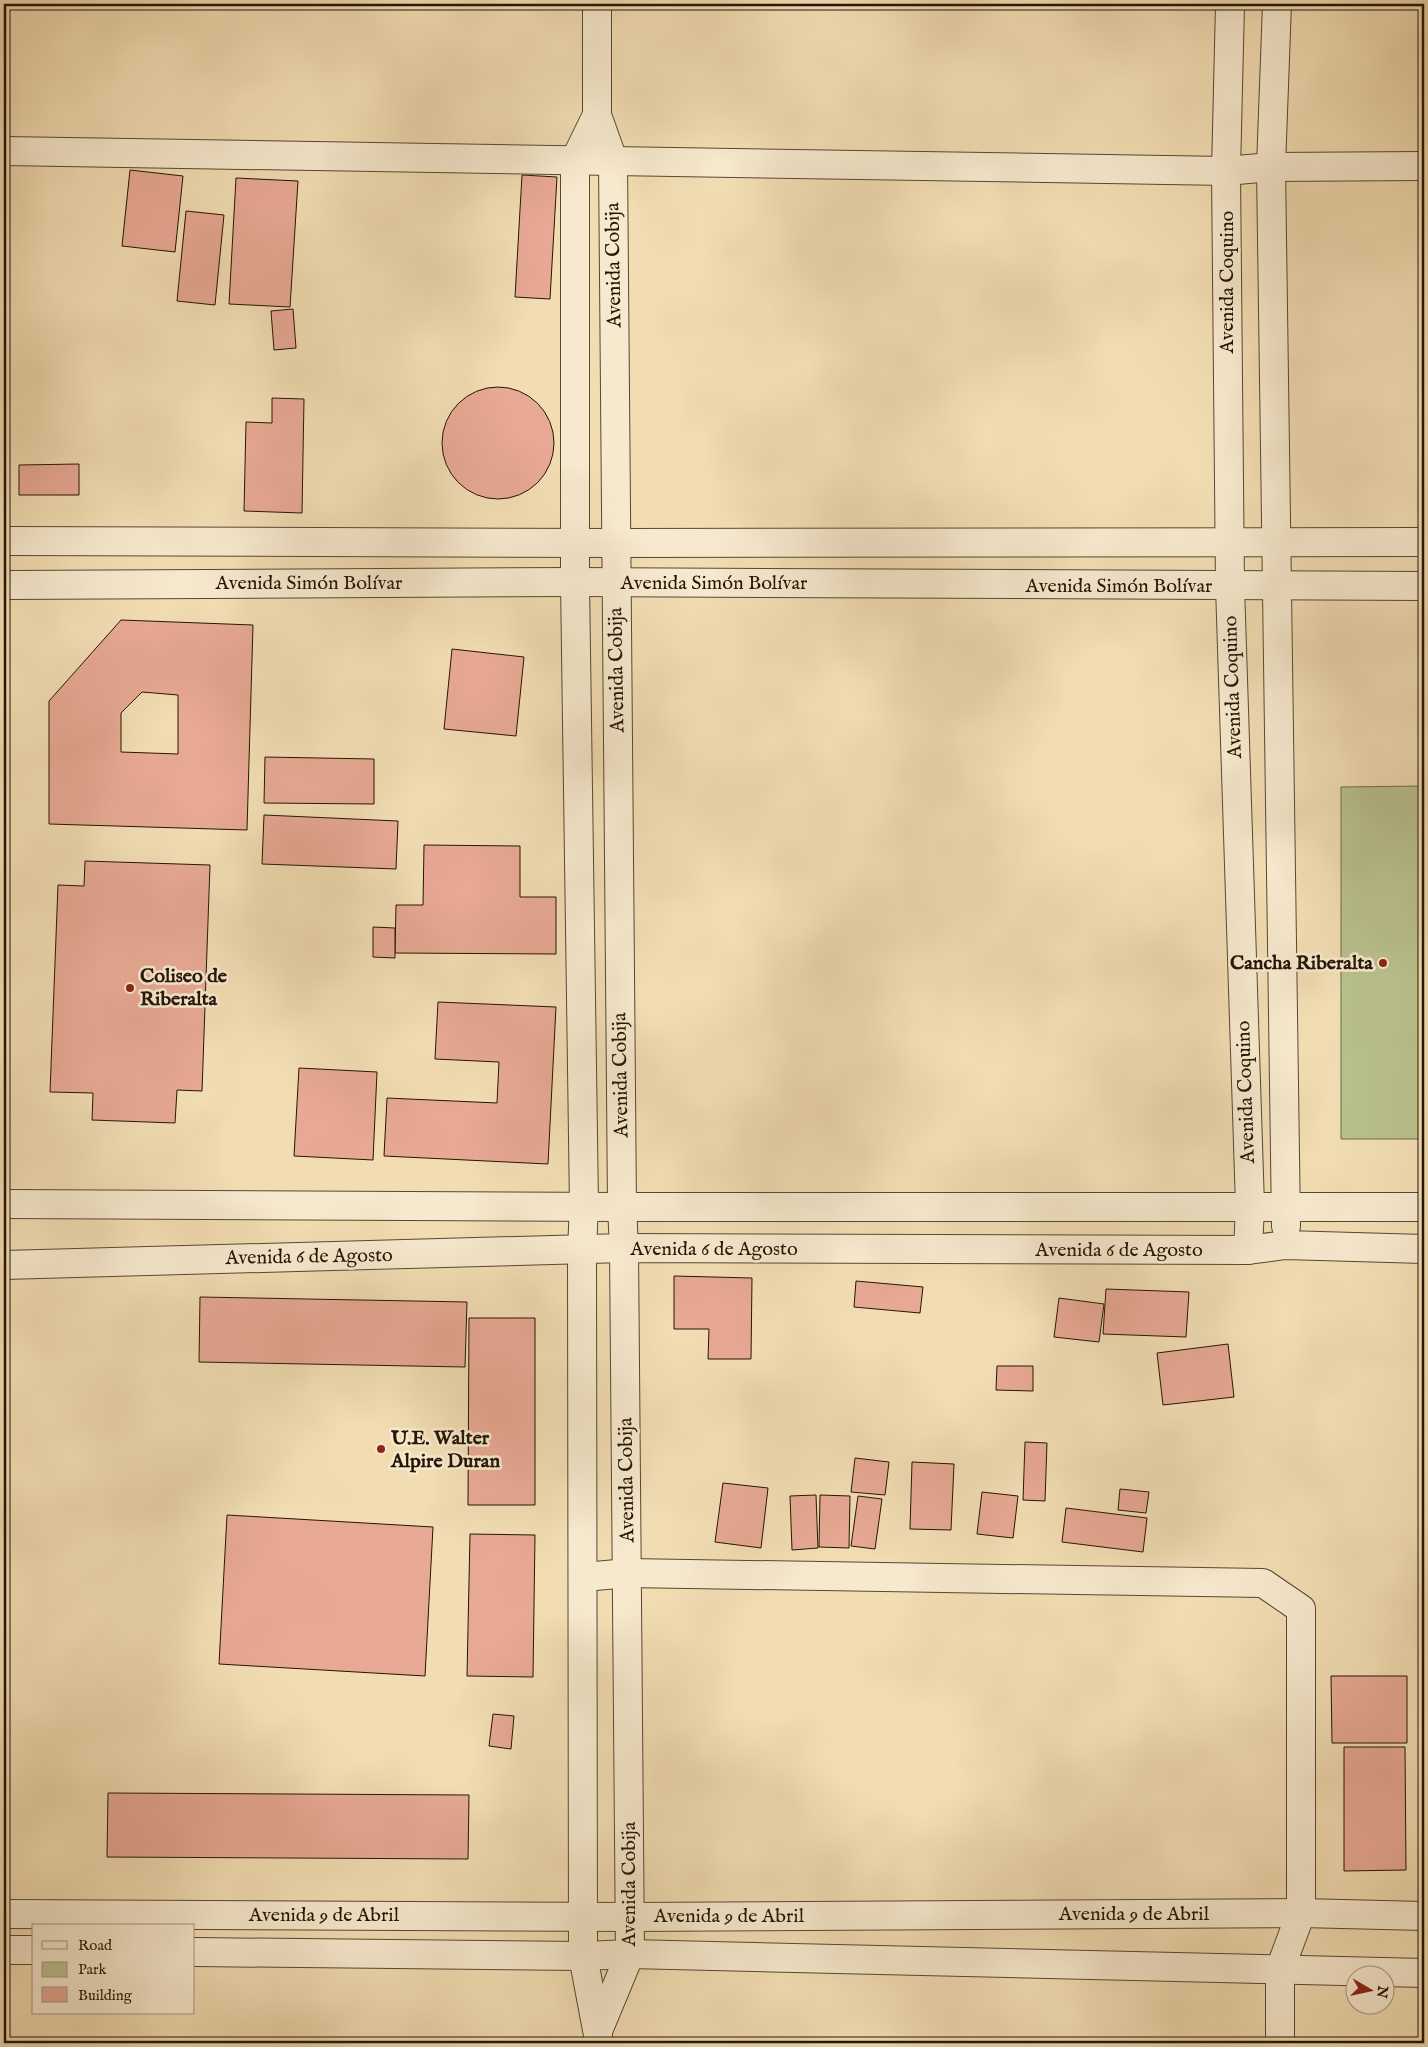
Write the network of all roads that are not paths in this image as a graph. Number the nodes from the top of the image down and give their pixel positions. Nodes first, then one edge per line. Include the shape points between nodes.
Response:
1 (597, 4) edge
2 (1230, 4) edge
3 (1277, 4) edge
4 (597, 115) junction
5 (4, 151) edge
6 (575, 160) junction
7 (613, 160) junction
8 (1424, 166) edge
9 (1271, 167) junction
10 (1226, 171) junction
11 (4, 541) edge
12 (1424, 542) edge
13 (576, 543) junction
14 (1229, 543) junction
15 (1276, 543) junction
16 (617, 544) junction
17 (575, 582) junction
18 (617, 583) junction
19 (4, 584) edge
20 (1230, 586) junction
21 (1276, 586) junction
22 (1424, 586) edge
23 (4, 1204) edge
24 (584, 1206) junction
25 (1250, 1206) junction
26 (622, 1207) junction
27 (1424, 1207) edge
28 (1287, 1208) junction
29 (1285, 1245) junction
30 (624, 1248) junction
31 (1424, 1249) edge
32 (582, 1250) junction
33 (1248, 1250) junction
34 (4, 1265) edge
35 (628, 1573) junction
36 (584, 1577) junction
37 (1300, 1913) junction
38 (4, 1914) edge
39 (584, 1916) junction
40 (1424, 1916) edge
41 (630, 1917) junction
42 (4, 1950) edge
43 (32, 1950) edge
44 (195, 1952) edge
45 (630, 1954) junction
46 (584, 1956) junction
47 (1280, 1969) junction
48 (1424, 1973) edge
49 (598, 2037) edge
50 (1280, 2043) edge

1 - 4 street, Avenida Cobija
2 - 10 street, Avenida Coquino
3 - 9 street, Avenida Coquino
4 - 6 street, Avenida Cobija
4 - 7 street, Avenida Cobija
5 - 6 street
6 - 7 street
6 - 13 street, Avenida Cobija
7 - 10 street
7 - 16 street, Avenida Cobija
8 - 9 street
9 - 10 street
9 - 15 street, Avenida Coquino
10 - 14 street, Avenida Coquino
11 - 13 street, Avenida Simón Bolívar
12 - 15 street, Avenida Simón Bolívar
13 - 16 street, Avenida Simón Bolívar
13 - 17 street, Avenida Cobija
14 - 15 street, Avenida Simón Bolívar
14 - 16 street, Avenida Simón Bolívar
14 - 20 street, Avenida Coquino
15 - 21 street, Avenida Coquino
16 - 18 street, Avenida Cobija
17 - 18 street, Avenida Simón Bolívar
17 - 19 street, Avenida Simón Bolívar
17 - 24 street, Avenida Cobija
18 - 20 street, Avenida Simón Bolívar
18 - 26 street, Avenida Cobija
20 - 21 street, Avenida Simón Bolívar
20 - 25 street, Avenida Coquino
21 - 22 street, Avenida Simón Bolívar
21 - 28 street, Avenida Coquino
23 - 24 street
24 - 26 street
24 - 32 street, Avenida Cobija
25 - 26 street
25 - 28 street
25 - 33 street, Avenida Coquino
26 - 30 street, Avenida Cobija
27 - 28 street
28 - 29 street, Avenida Coquino
29 - 31 street, Avenida 6 de Agosto
29 - 33 street, Avenida 6 de Agosto
30 - 32 street, Avenida 6 de Agosto
30 - 33 street, Avenida 6 de Agosto
30 - 35 street, Avenida Cobija
32 - 34 street, Avenida 6 de Agosto
32 - 36 street, Avenida Cobija
35 - 36 street
35 - 37 street via 1263,1583 1301,1609
35 - 41 street, Avenida Cobija
36 - 39 street, Avenida Cobija
37 - 40 street, Avenida 9 de Abril
37 - 41 street, Avenida 9 de Abril
37 - 47 street
38 - 39 street, Avenida 9 de Abril
39 - 41 street, Avenida 9 de Abril
39 - 46 street, Avenida Cobija
41 - 45 street, Avenida Cobija
42 - 43 street
44 - 46 street, Avenida 9 de Abril
45 - 46 street, Avenida 9 de Abril
45 - 47 street, Avenida 9 de Abril
45 - 49 street, Avenida Cobija
46 - 49 street, Avenida Cobija
47 - 48 street, Avenida 9 de Abril
47 - 50 street

